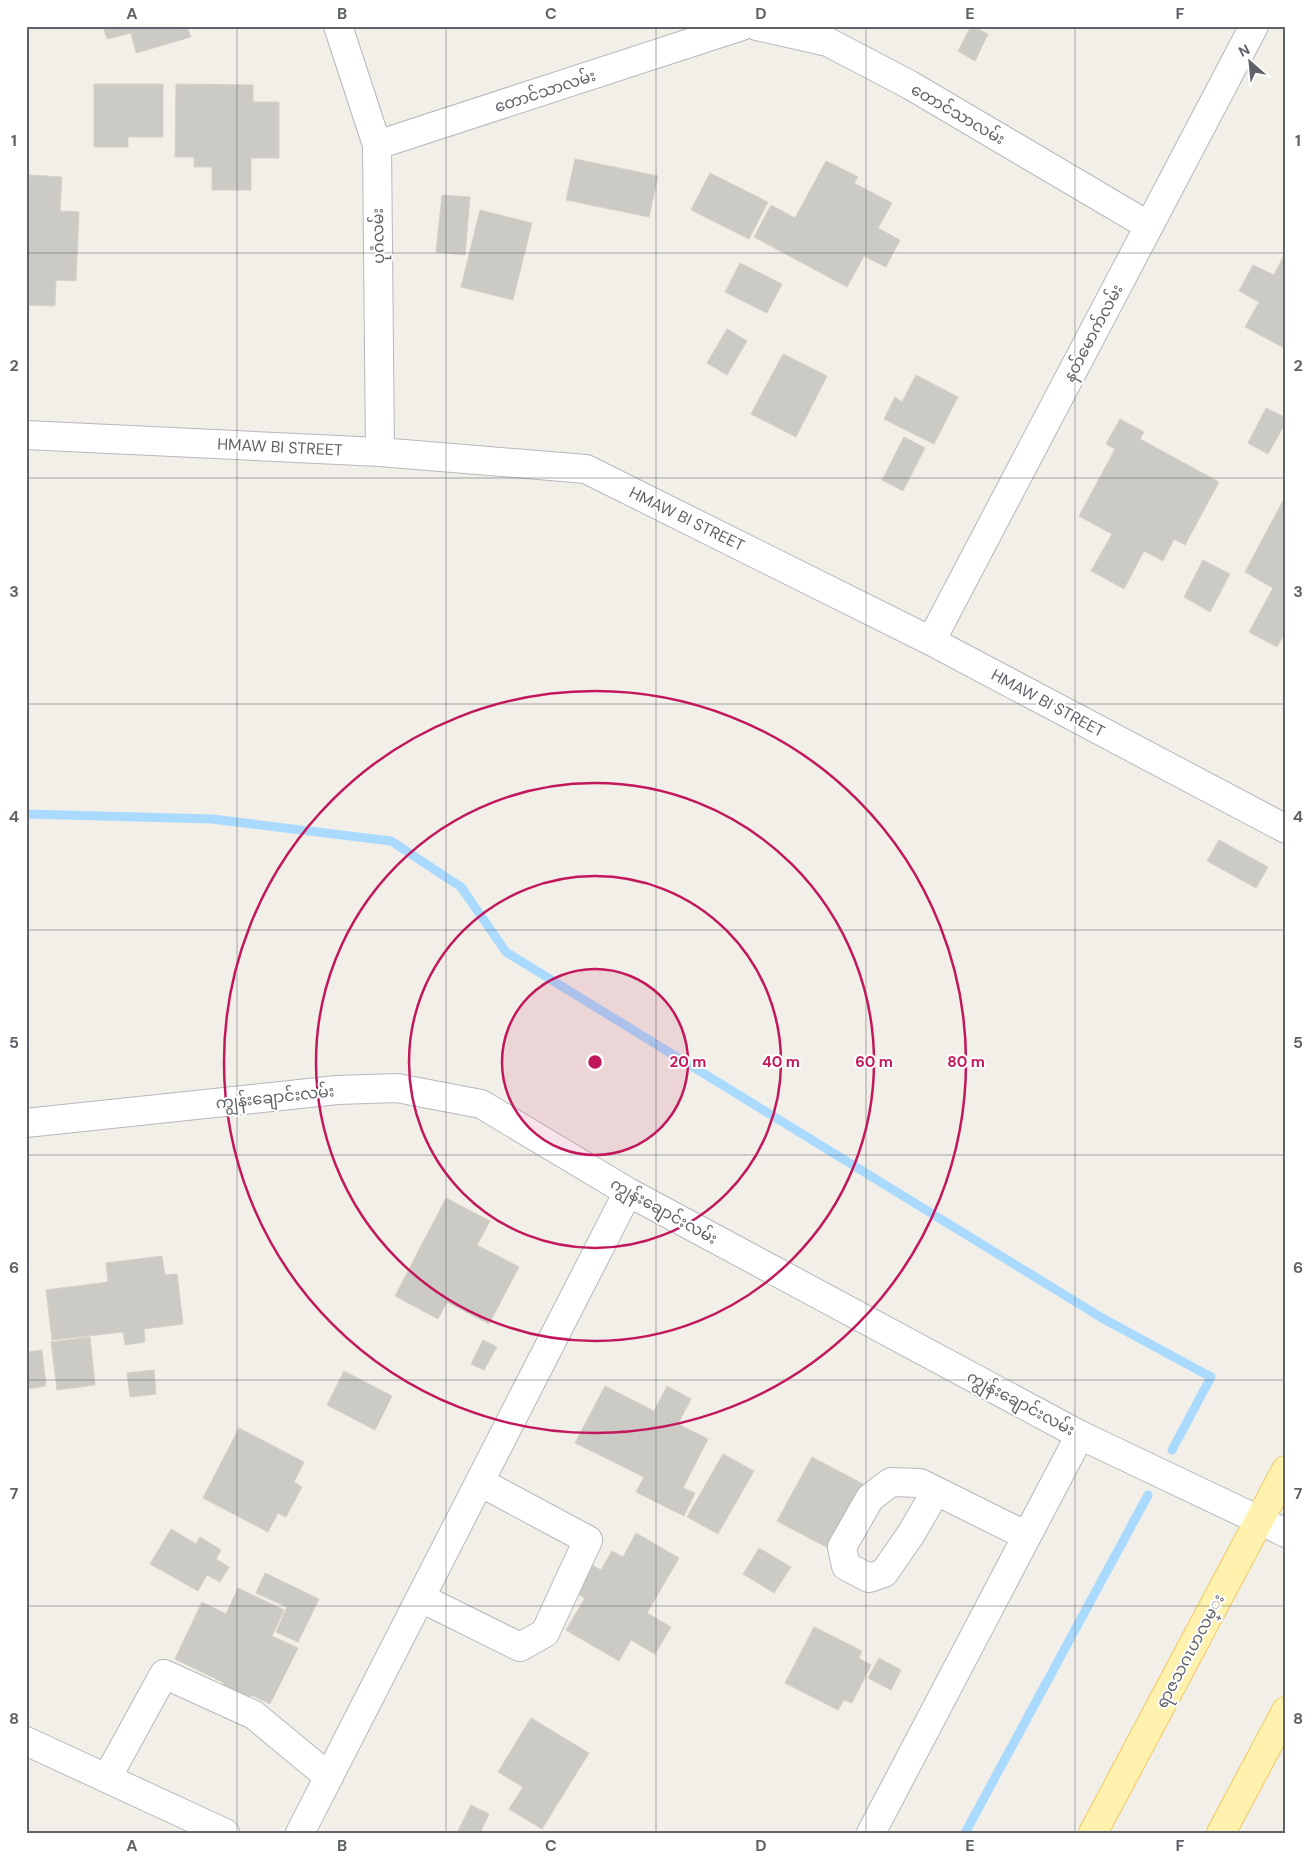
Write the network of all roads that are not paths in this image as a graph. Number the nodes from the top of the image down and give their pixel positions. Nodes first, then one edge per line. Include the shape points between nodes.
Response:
1 (338, 26) edge
2 (742, 26) edge
3 (757, 26) edge
4 (1254, 26) edge
5 (377, 146) junction
6 (1149, 226) junction
7 (26, 435) edge
8 (380, 452) junction
9 (931, 641) junction
10 (1286, 828) edge
11 (26, 1123) edge
12 (628, 1192) junction
13 (1080, 1435) junction
14 (1286, 1470) edge
15 (480, 1482) junction
16 (936, 1491) dead end
17 (1259, 1520) junction
18 (1286, 1533) edge
19 (1027, 1536) junction
20 (421, 1598) junction
21 (1286, 1710) edge
22 (26, 1741) edge
23 (329, 1777) junction
24 (107, 1778) junction
25 (225, 1833) edge
26 (300, 1833) edge
27 (870, 1833) edge
28 (1094, 1833) edge
29 (1221, 1833) edge

1 - 5 street, ပုဂံလမ်း
2 - 5 street, တောင်သာလမ်း
3 - 6 street, တောင်သာလမ်း via 828,42 910,85
4 - 6 street, နတ်မောက်လမ်း
5 - 8 street, ပုဂံလမ်း
6 - 9 street, နတ်မောက်လမ်း
7 - 8 street, HMAW BI STREET
8 - 9 street, HMAW BI STREET via 586,469
9 - 10 street, HMAW BI STREET
11 - 12 street, ကျွန်းချောင်းလမ်း via 337,1090 397,1088 481,1104
12 - 13 street, ကျွန်းချောင်းလမ်း
12 - 15 street
13 - 17 street, ကျွန်းချောင်းလမ်း
13 - 19 street
14 - 17 main road, ရာဇသဂၤဟလမ္း
15 - 20 street
15 - 20 street via 588,1540 545,1633 520,1646
16 - 19 street
17 - 18 street, ကျွန်းချောင်းလမ်း
17 - 28 main road, ရာဇသဂၤဟလမ္း
19 - 27 street
20 - 23 street
21 - 29 main road
22 - 24 street
23 - 24 street via 254,1715 164,1674
23 - 26 street
24 - 25 street

